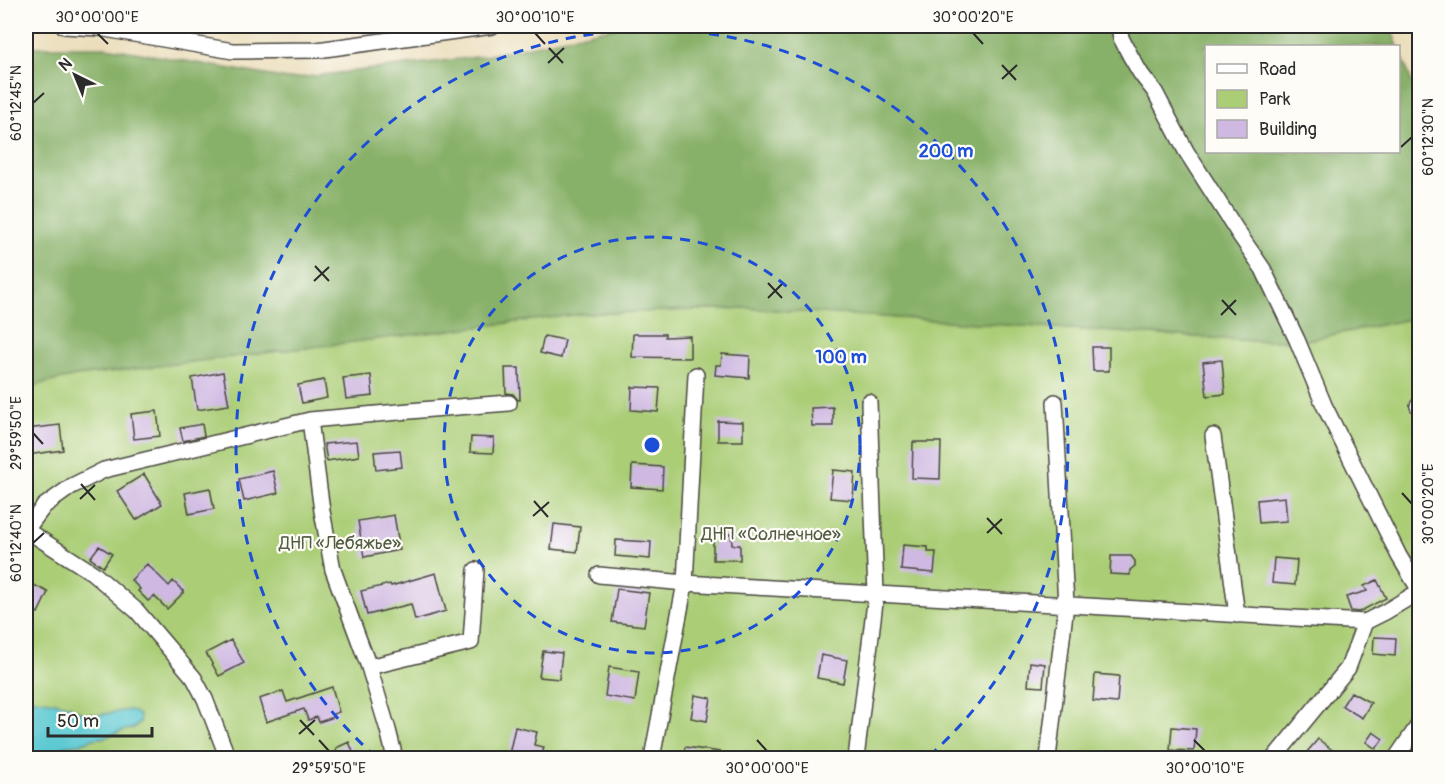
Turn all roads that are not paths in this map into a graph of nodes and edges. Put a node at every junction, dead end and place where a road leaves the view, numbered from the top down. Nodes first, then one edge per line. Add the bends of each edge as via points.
1 (64, 26) edge
2 (492, 26) edge
3 (1119, 26) edge
4 (696, 375) dead end
5 (869, 402) dead end
6 (1055, 402) dead end
7 (509, 403) dead end
8 (310, 420) junction
9 (1213, 436) dead end
10 (26, 530) edge
11 (476, 570) dead end
12 (599, 575) dead end
13 (685, 582) junction
14 (876, 594) junction
15 (1066, 604) junction
16 (1237, 615) junction
17 (1365, 622) junction
18 (369, 667) junction
19 (1419, 723) edge
20 (226, 759) edge
21 (395, 759) edge
22 (652, 759) edge
23 (856, 759) edge
24 (1048, 759) edge
25 (1274, 759) edge
26 (1396, 759) edge

1 - 2 street via 99,28 233,51 318,50
3 - 17 street via 1131,57 1155,92 1186,151 1263,268 1324,405 1419,591
4 - 13 street
5 - 14 street
6 - 15 street
7 - 8 street
8 - 10 street via 104,470 44,506
8 - 18 street via 333,570
9 - 16 street
10 - 20 street via 93,573 137,611 194,678
11 - 18 street via 471,642
12 - 13 street
13 - 14 street
13 - 22 street
14 - 15 street
14 - 23 street
15 - 16 street
15 - 24 street
16 - 17 street
17 - 25 street via 1348,668
18 - 21 street
19 - 26 street

